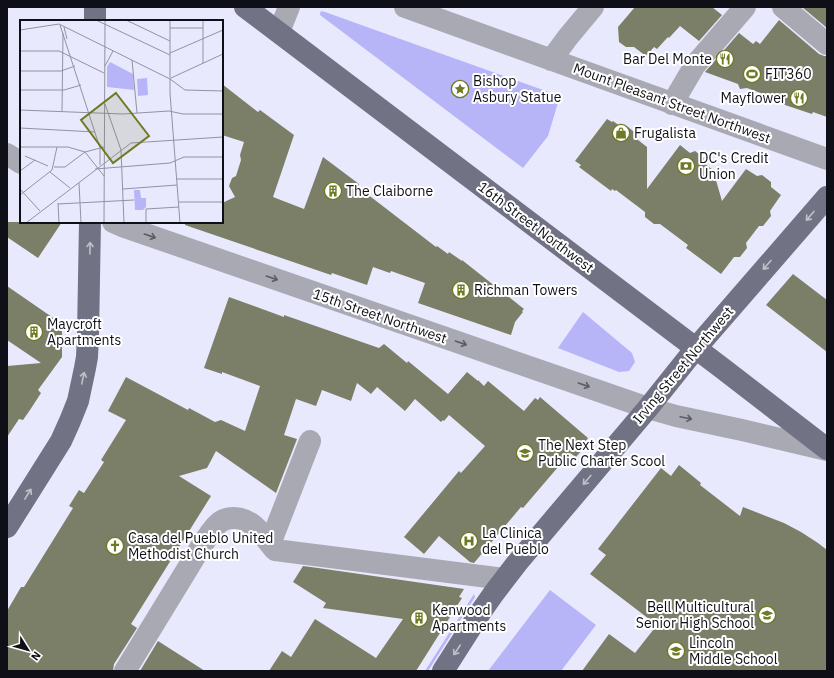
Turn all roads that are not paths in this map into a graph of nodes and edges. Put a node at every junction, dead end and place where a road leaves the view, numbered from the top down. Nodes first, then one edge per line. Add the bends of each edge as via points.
1 (95, 7) edge
2 (245, 7) edge
3 (266, 7) edge
4 (288, 7) edge
5 (405, 7) edge
6 (593, 7) edge
7 (745, 7) edge
8 (783, 7) edge
9 (439, 12) edge
10 (95, 20) edge
11 (279, 32) junction
12 (827, 44) edge
13 (551, 60) junction
14 (672, 104) junction
15 (7, 154) edge
16 (827, 159) edge
17 (20, 162) edge
18 (827, 197) edge
19 (90, 223) edge
20 (115, 223) edge
21 (696, 348) junction
22 (648, 408) junction
23 (310, 441) dead end
24 (827, 450) edge
25 (7, 527) edge
26 (270, 544) junction
27 (504, 579) junction
28 (125, 671) edge
29 (443, 671) edge

1 - 10 main road
2 - 11 main road, 16th Street Northwest
3 - 11 main road
4 - 11 street
5 - 9 street, Mount Pleasant Street Northwest
6 - 13 street
7 - 14 street via 695,65
8 - 12 street
9 - 13 street, Mount Pleasant Street Northwest
11 - 21 main road, 16th Street Northwest
13 - 14 street, Mount Pleasant Street Northwest
14 - 16 street, Mount Pleasant Street Northwest
15 - 17 street
18 -> 21 main road, Irving Street Northwest
25 -> 19 main road via 60,441 79,395 88,343
20 -> 22 street, 15th Street Northwest
21 - 22 main road, Irving Street Northwest
21 - 24 main road, 16th Street Northwest
22 -> 24 street, 15th Street Northwest
22 -> 27 main road, Irving Street Northwest
23 - 26 street
26 - 27 street via 275,550
26 - 28 street via 246,520 229,518 220,521 202,545
27 -> 29 main road, Irving Street Northwest

